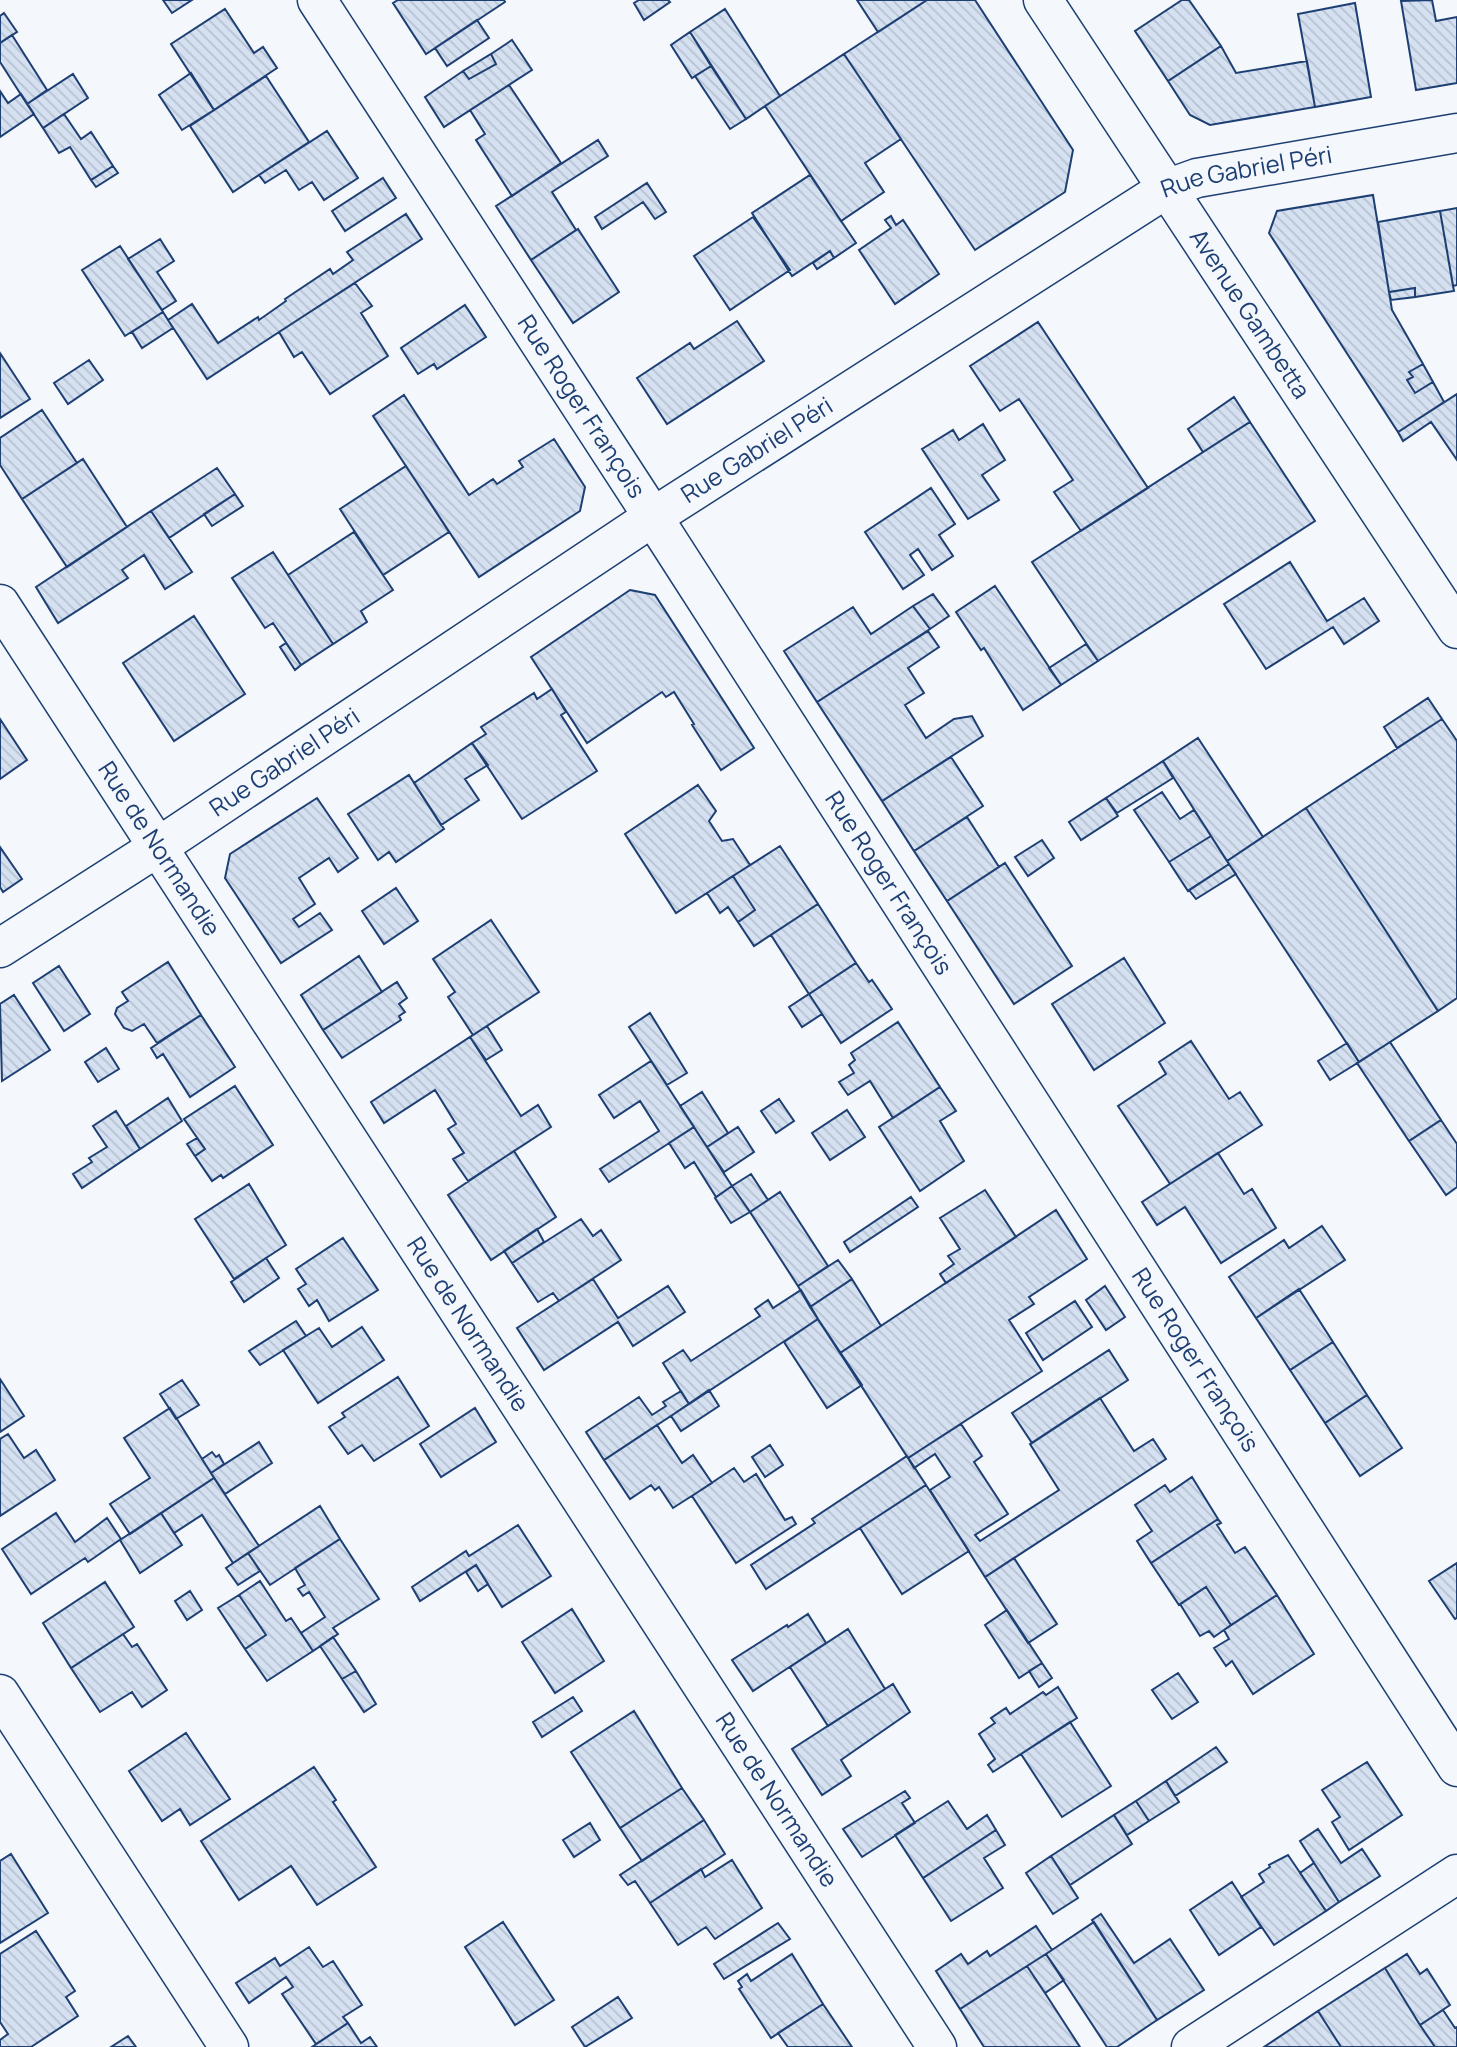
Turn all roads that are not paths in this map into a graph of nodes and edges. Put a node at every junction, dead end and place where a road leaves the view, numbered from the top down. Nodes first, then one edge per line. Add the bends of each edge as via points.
1 (317, 0) edge
2 (1043, 0) edge
3 (1457, 133) edge
4 (1166, 189) junction
5 (653, 517) junction
6 (0, 604) edge
7 (1457, 629) edge
8 (158, 847) junction
9 (0, 948) edge
10 (0, 1694) edge
11 (1457, 1767) edge
12 (1457, 1874) edge
13 (229, 2047) edge
14 (937, 2047) edge
15 (1191, 2047) edge

1 - 5 street, Rue Roger François
2 - 4 street, Avenue Gambetta
3 - 4 street, Rue Gabriel Péri via 1197,178
4 - 5 street, Rue Gabriel Péri
4 - 7 street, Avenue Gambetta
5 - 8 street, Rue Gabriel Péri
5 - 11 street, Rue Roger François
6 - 8 street, Rue de Normandie
8 - 9 street, Rue Gabriel Péri
8 - 14 street, Rue de Normandie
10 - 13 street
12 - 15 street

